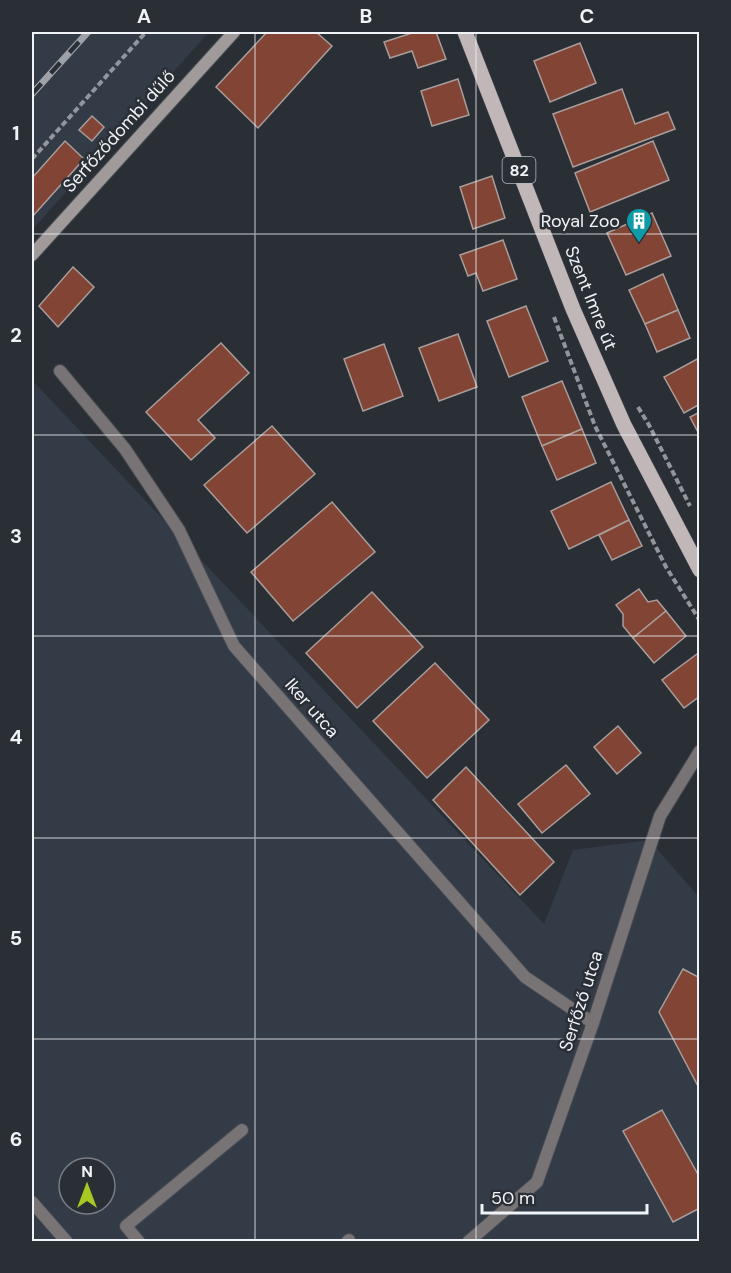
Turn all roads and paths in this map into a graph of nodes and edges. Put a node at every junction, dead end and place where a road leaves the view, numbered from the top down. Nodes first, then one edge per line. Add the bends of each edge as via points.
1 (146, 32) edge
2 (234, 32) edge
3 (465, 32) edge
4 (32, 159) edge
5 (32, 255) edge
6 (60, 371) dead end
7 (699, 570) edge
8 (699, 752) edge
9 (593, 1023) junction
10 (242, 1130) dead end
11 (32, 1202) edge
12 (67, 1242) edge
13 (139, 1242) edge
14 (468, 1242) edge

1 - 4 path
2 - 5 street, Serfőződombi dűlő
3 - 7 main road, Szent Imre út / 82 via 573,309 624,424
6 - 9 street, Iker utca via 125,448 179,530 234,646 525,977
8 - 9 street, Serfőző utca via 660,816
9 - 14 street, Serfőző utca via 537,1182
10 - 13 street via 126,1226
11 - 12 street

